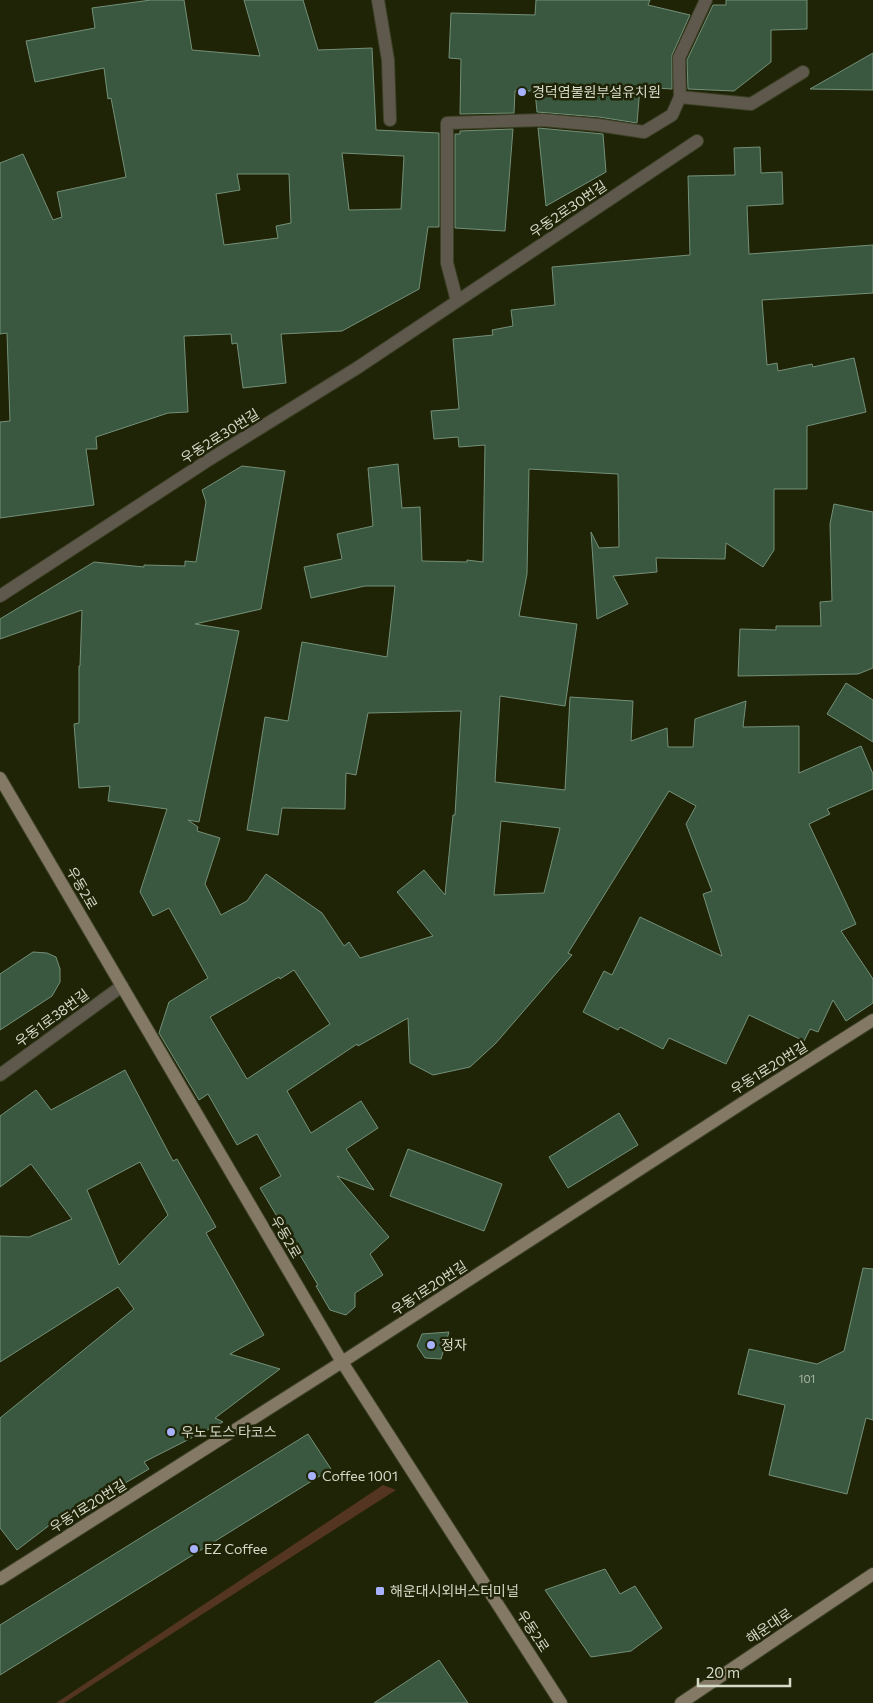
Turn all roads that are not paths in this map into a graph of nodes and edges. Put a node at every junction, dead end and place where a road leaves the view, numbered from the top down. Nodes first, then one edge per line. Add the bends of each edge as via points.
1 (376, 0) edge
2 (706, 0) edge
3 (803, 72) dead end
4 (680, 96) junction
5 (390, 120) dead end
6 (696, 141) dead end
7 (457, 301) junction
8 (0, 596) edge
9 (0, 778) edge
10 (122, 986) junction
11 (873, 1020) edge
12 (0, 1075) edge
13 (342, 1362) junction
14 (873, 1574) edge
15 (0, 1579) edge
16 (561, 1703) edge
17 (681, 1703) edge

1 - 5 street via 388,60
2 - 4 street via 679,58
3 - 4 street via 751,104
4 - 7 street via 672,115 644,132 544,120 447,123 447,263
6 - 7 street, 우동2로30번길
7 - 8 street, 우동2로30번길
9 - 10 street, 우동2로
10 - 12 street, 우동1로38번길
10 - 13 street, 우동2로
11 - 13 street, 우동1로20번길
13 - 15 street, 우동1로20번길
13 - 16 street, 우동2로
14 - 17 street, 해운대로

